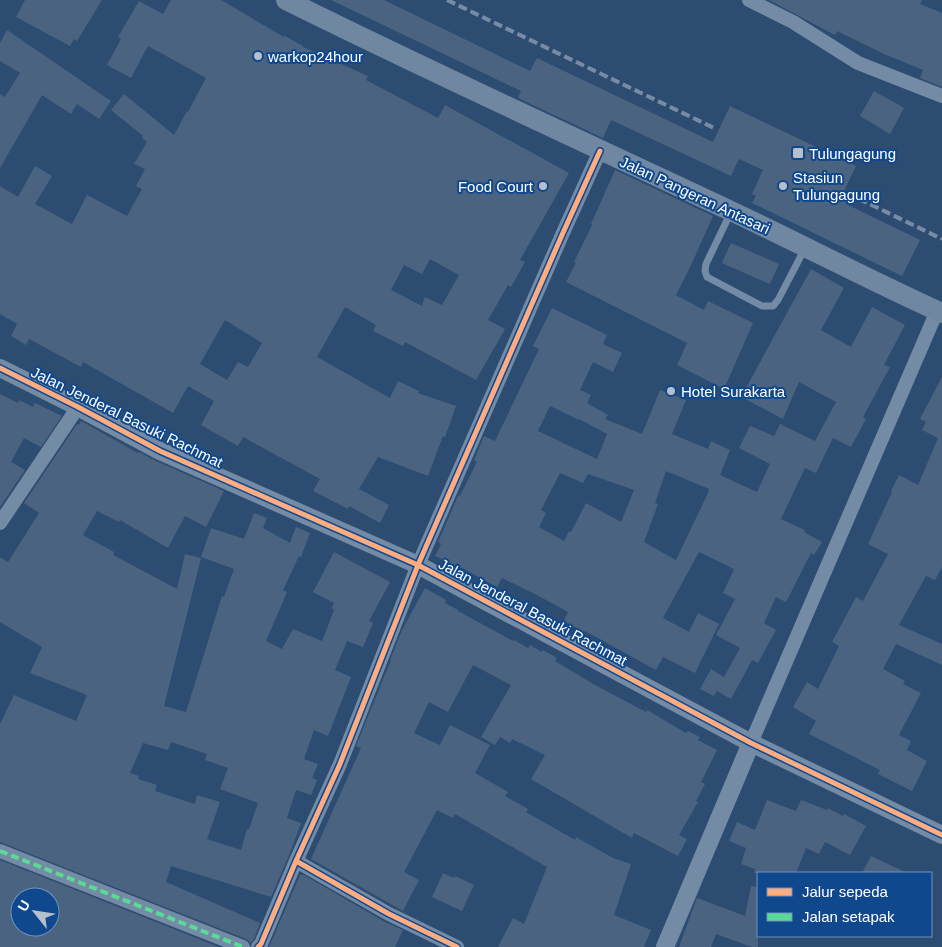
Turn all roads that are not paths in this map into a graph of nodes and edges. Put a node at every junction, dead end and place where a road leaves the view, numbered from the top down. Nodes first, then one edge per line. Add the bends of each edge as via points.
1 (286, 0) edge
2 (749, 0) edge
3 (942, 96) edge
4 (600, 151) junction
5 (731, 211) junction
6 (805, 247) junction
7 (939, 312) edge
8 (0, 368) edge
9 (78, 408) junction
10 (0, 522) edge
11 (418, 565) junction
12 (751, 743) junction
13 (942, 835) edge
14 (0, 851) edge
15 (296, 861) junction
16 (243, 947) edge
17 (258, 947) edge
18 (456, 947) edge
19 (665, 947) edge

1 - 4 main road, Jalan Pangeran Antasari
2 - 3 street via 793,22 858,63
4 - 5 main road, Jalan Pangeran Antasari
4 - 11 street
5 - 6 main road, Jalan Pangeran Antasari
5 - 6 lane via 706,264 707,278 762,306 773,306 778,300
6 - 7 main road, Jalan Pangeran Antasari
7 - 12 street
8 - 9 street, Jalan Jenderal Basuki Rachmat
9 - 10 street
9 - 11 street, Jalan Jenderal Basuki Rachmat via 160,451
11 - 12 street, Jalan Jenderal Basuki Rachmat
11 - 15 street via 340,764
12 - 13 street, Jalan Jenderal Basuki Rachmat
12 - 19 street
14 - 16 street
15 - 17 street
15 - 18 street via 389,914

